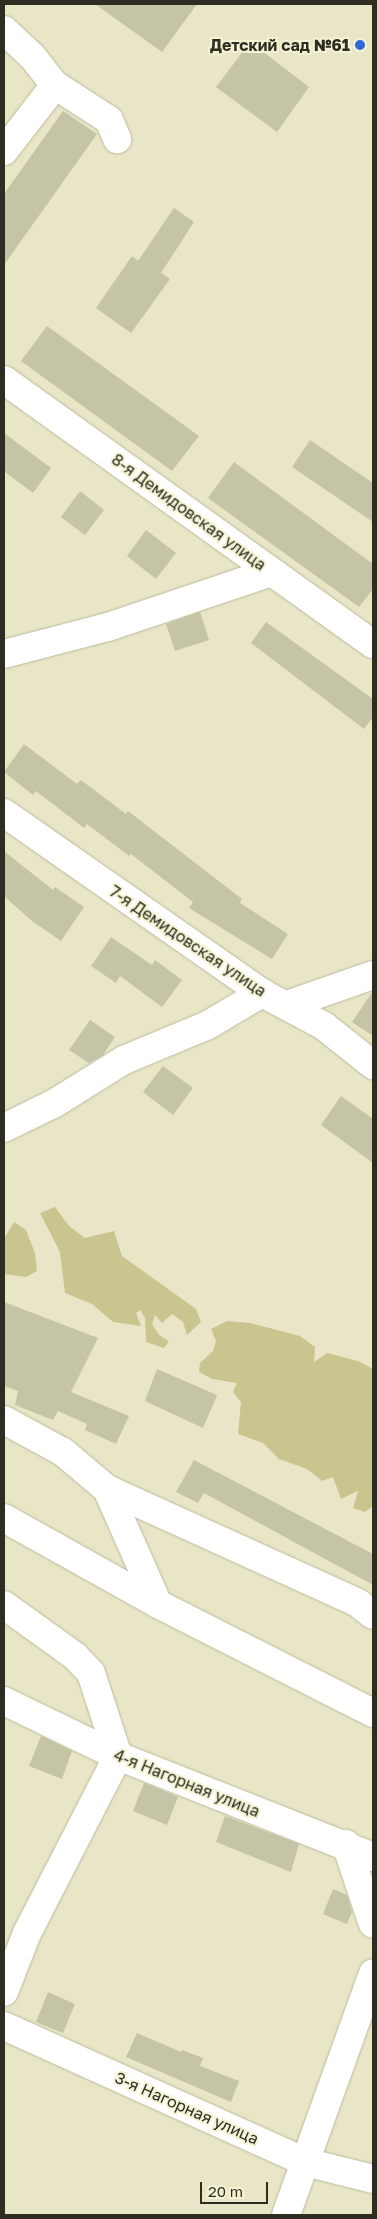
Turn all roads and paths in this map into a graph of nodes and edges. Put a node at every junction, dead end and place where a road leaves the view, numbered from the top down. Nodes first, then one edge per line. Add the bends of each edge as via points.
1 (4, 30) edge
2 (55, 84) junction
3 (118, 139) dead end
4 (4, 151) edge
5 (4, 380) edge
6 (271, 572) junction
7 (373, 644) edge
8 (4, 654) edge
9 (4, 814) edge
10 (373, 975) edge
11 (262, 993) junction
12 (287, 1004) junction
13 (373, 1064) edge
14 (4, 1128) edge
15 (4, 1420) edge
16 (107, 1490) junction
17 (4, 1518) edge
18 (158, 1604) junction
19 (4, 1605) edge
20 (373, 1614) edge
21 (4, 1701) edge
22 (373, 1713) edge
23 (118, 1756) junction
24 (346, 1844) junction
25 (373, 1858) edge
26 (373, 1924) edge
27 (373, 1973) edge
28 (4, 1992) edge
29 (4, 2026) edge
30 (305, 2162) junction
31 (373, 2179) edge
32 (286, 2215) edge

1 - 2 street via 32,56
2 - 3 street via 109,120
2 - 4 street
5 - 6 street, 8-я Демидовская улица
6 - 7 street, 8-я Демидовская улица
6 - 8 street via 108,627
9 - 11 street, 7-я Демидовская улица
10 - 12 street
11 - 12 street, 7-я Демидовская улица
11 - 14 street via 208,1025 124,1060 55,1103
12 - 13 street, 7-я Демидовская улица via 324,1026
15 - 16 street via 63,1452
16 - 18 street
16 - 20 street via 358,1603
17 - 18 street
18 - 22 street
19 - 23 street via 75,1656 91,1673
21 - 23 street, 4-я Нагорная улица
23 - 24 street, 4-я Нагорная улица
23 - 28 street via 27,1933
24 - 25 street, 4-я Нагорная улица
24 - 26 street
27 - 30 street
29 - 30 street, 3-я Нагорная улица
30 - 31 street, 3-я Нагорная улица
30 - 32 street

